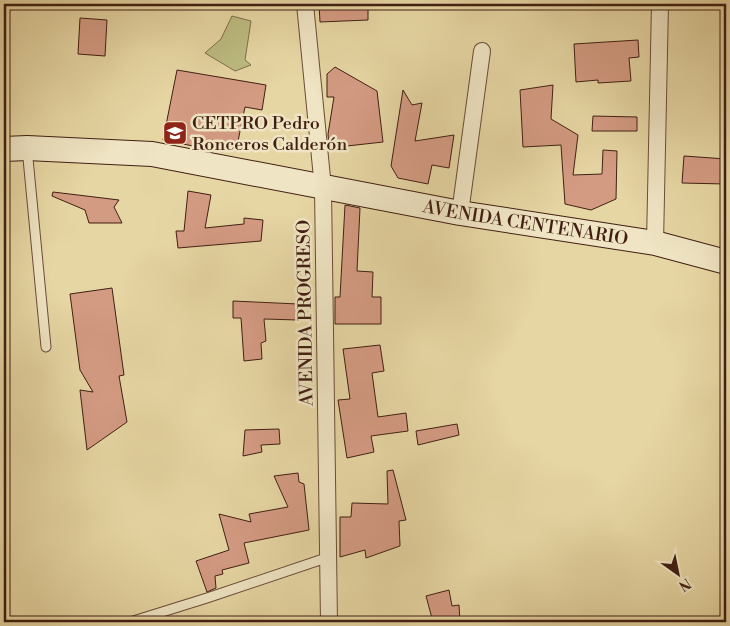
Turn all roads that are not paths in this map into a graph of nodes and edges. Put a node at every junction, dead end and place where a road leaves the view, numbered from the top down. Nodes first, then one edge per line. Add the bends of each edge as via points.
1 (305, 4) edge
2 (660, 4) edge
3 (482, 51) dead end
4 (27, 148) junction
5 (4, 149) edge
6 (323, 188) junction
7 (460, 213) junction
8 (655, 243) junction
9 (726, 262) edge
10 (46, 348) dead end
11 (328, 557) junction
12 (130, 622) edge
13 (329, 622) edge

1 - 6 street, AVENIDA PROGRESO
2 - 8 street
3 - 7 street
4 - 5 main road, AVENIDA CENTENARIO
4 - 6 main road, AVENIDA CENTENARIO via 152,154
4 - 10 lane
6 - 7 main road, AVENIDA CENTENARIO
6 - 11 street, AVENIDA PROGRESO
7 - 8 main road, AVENIDA CENTENARIO
8 - 9 main road, AVENIDA CENTENARIO
11 - 12 lane
11 - 13 street, AVENIDA PROGRESO

